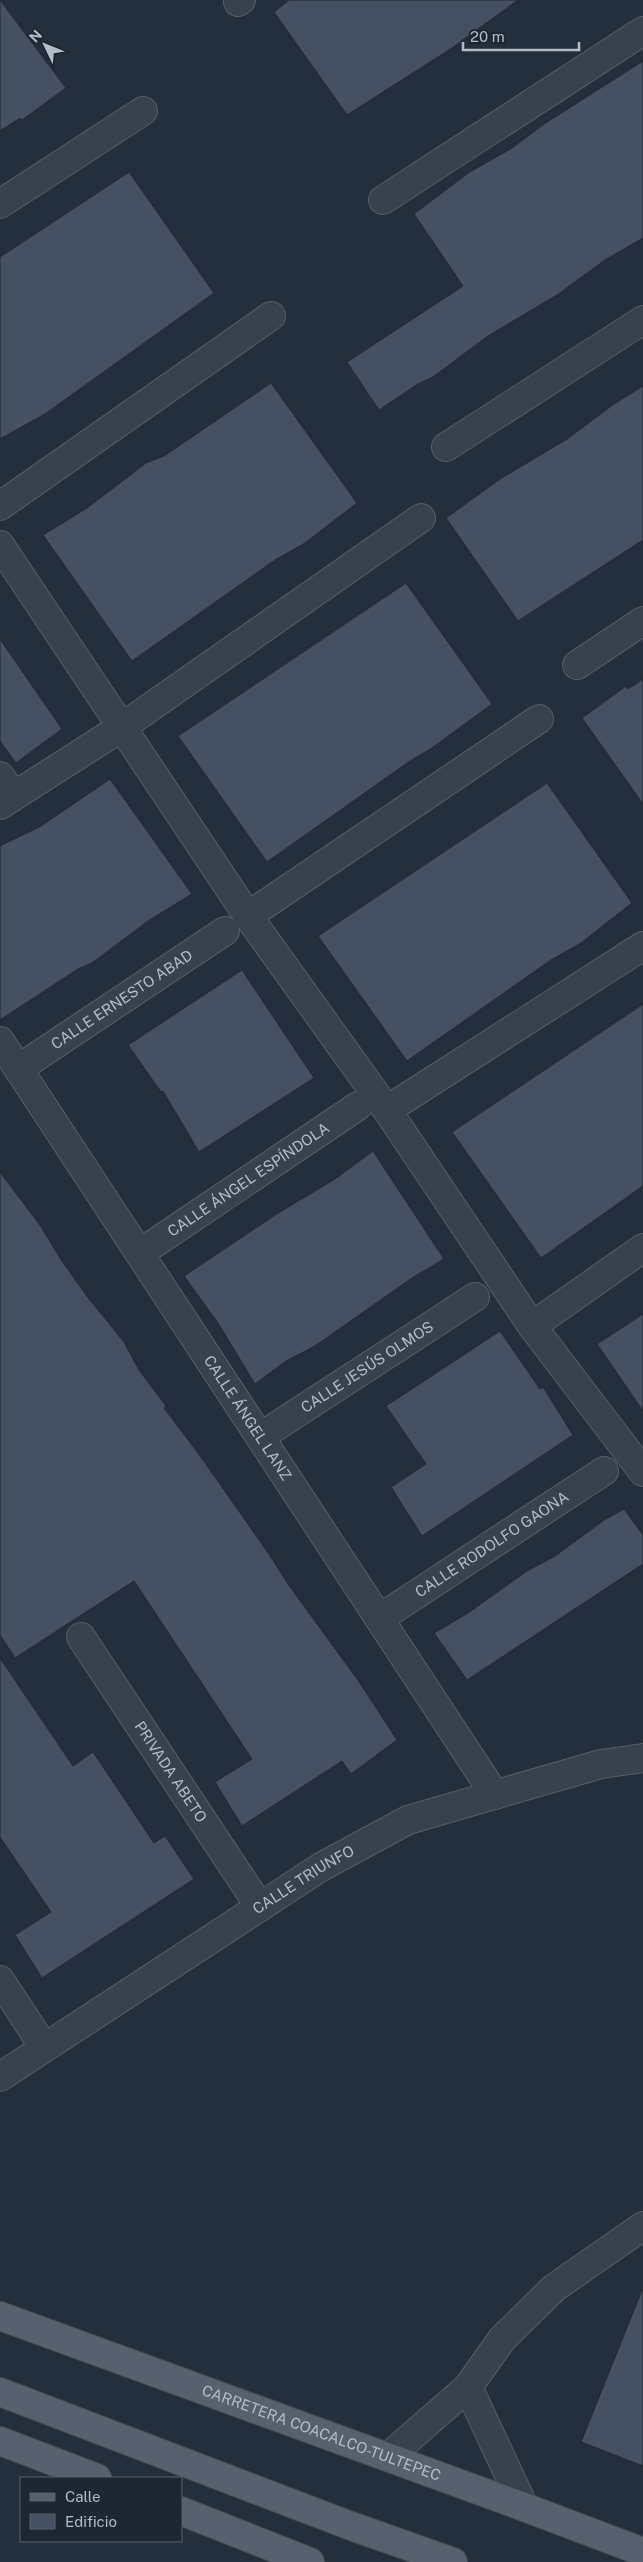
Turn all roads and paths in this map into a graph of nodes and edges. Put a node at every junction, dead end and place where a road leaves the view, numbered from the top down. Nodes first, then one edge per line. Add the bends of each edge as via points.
1 (643, 31) edge
2 (143, 111) dead end
3 (383, 200) dead end
4 (0, 204) edge
5 (271, 316) dead end
6 (643, 320) edge
7 (446, 447) dead end
8 (0, 506) edge
9 (421, 518) dead end
10 (0, 545) edge
11 (643, 621) edge
12 (577, 665) dead end
13 (539, 719) dead end
14 (122, 727) junction
15 (5, 792) edge
16 (248, 916) junction
17 (225, 932) dead end
18 (643, 946) edge
19 (0, 1041) edge
20 (18, 1069) junction
21 (358, 1106) dead end
22 (387, 1110) junction
23 (643, 1248) edge
24 (140, 1253) junction
25 (475, 1297) dead end
26 (532, 1326) junction
27 (260, 1437) junction
28 (604, 1471) dead end
29 (643, 1472) edge
30 (380, 1618) junction
31 (81, 1638) dead end
32 (643, 1758) edge
33 (495, 1795) junction
34 (260, 1907) junction
35 (0, 1980) edge
36 (44, 2048) junction
37 (0, 2077) edge
38 (643, 2226) edge
39 (0, 2316) edge
40 (468, 2387) junction
41 (0, 2392) edge
42 (0, 2441) edge
43 (388, 2457) junction
44 (94, 2477) edge
45 (524, 2507) junction
46 (182, 2511) edge
47 (643, 2552) edge
48 (304, 2559) edge
49 (328, 2562) edge
50 (452, 2562) edge

1 - 3 street
2 - 4 street
5 - 8 street
6 - 7 street
9 - 14 street
10 - 14 street
11 - 12 street
13 - 16 street
14 - 15 street
14 - 16 street
16 - 22 street
17 - 20 street, CALLE ERNESTO ABAD
18 - 22 street
19 - 20 street, CALLE ÁNGEL LANZ
20 - 24 street, CALLE ÁNGEL LANZ
21 - 24 street, CALLE ÁNGEL ESPÍNDOLA
22 - 26 street
23 - 26 street
24 - 27 street, CALLE ÁNGEL LANZ
25 - 27 street, CALLE JESÚS OLMOS
26 - 29 street
27 - 30 street, CALLE ÁNGEL LANZ
28 - 30 street, CALLE RODOLFO GAONA
30 - 33 street, CALLE ÁNGEL LANZ
31 - 34 street, PRIVADA ABETO
32 - 33 street, CALLE TRIUNFO via 601,1764
33 - 34 street, CALLE TRIUNFO via 408,1820 320,1867
34 - 36 street, CALLE TRIUNFO
35 - 36 street
36 - 37 street, CALLE TRIUNFO
38 - 40 street via 554,2288 502,2339
39 - 43 main road, CARRETERA COACALCO-TULTEPEC
40 - 43 street
40 - 45 street
41 - 50 main road
42 - 44 main road
43 - 45 main road, CARRETERA COACALCO-TULTEPEC
45 - 47 main road, CARRETERA COACALCO-TULTEPEC
46 - 48 main road
48 - 49 main road

